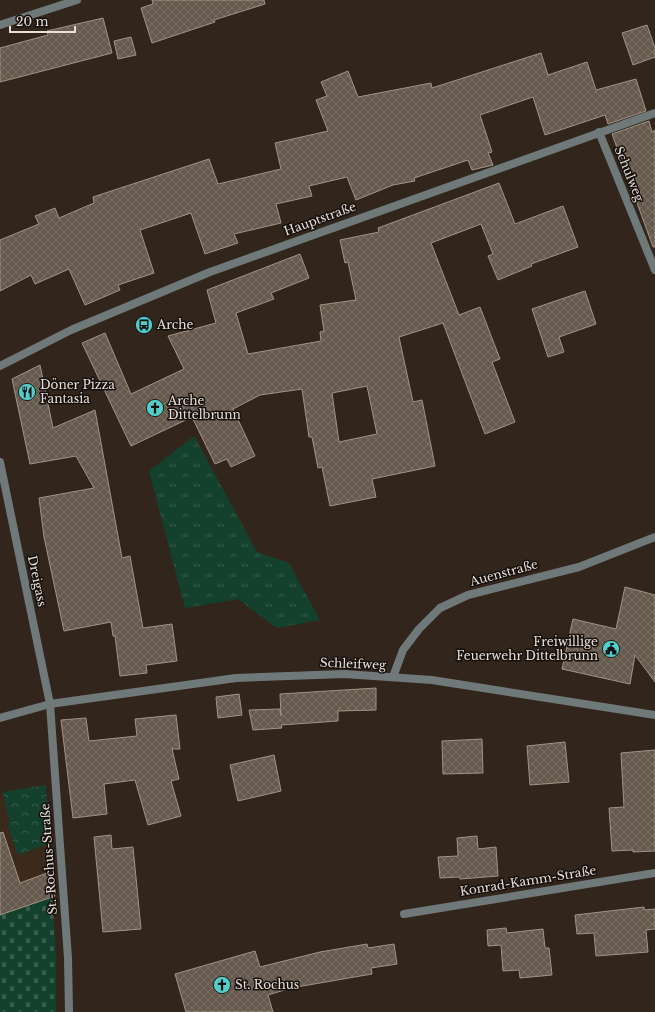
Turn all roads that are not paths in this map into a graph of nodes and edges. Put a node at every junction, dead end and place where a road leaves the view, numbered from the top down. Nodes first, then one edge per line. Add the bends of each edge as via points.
1 (77, 0) edge
2 (0, 25) edge
3 (655, 113) edge
4 (599, 132) junction
5 (655, 270) edge
6 (0, 366) edge
7 (0, 462) edge
8 (655, 537) edge
9 (394, 677) junction
10 (50, 704) junction
11 (655, 715) edge
12 (0, 718) edge
13 (655, 872) edge
14 (404, 914) dead end
15 (69, 1012) edge

1 - 2 street
3 - 4 street, Hauptstraße
4 - 5 street, Schulweg
4 - 6 street, Hauptstraße via 210,272 71,330
7 - 10 street, Dreigass
8 - 9 street, Auenstraße via 579,567 468,595 440,608 403,650
9 - 10 street, Schleifweg via 344,674 236,678
9 - 11 street, Schleifweg via 432,680
10 - 12 street, Schleifweg
10 - 15 street, St.-Rochus-Straße via 68,958
13 - 14 street, Konrad-Kamm-Straße

